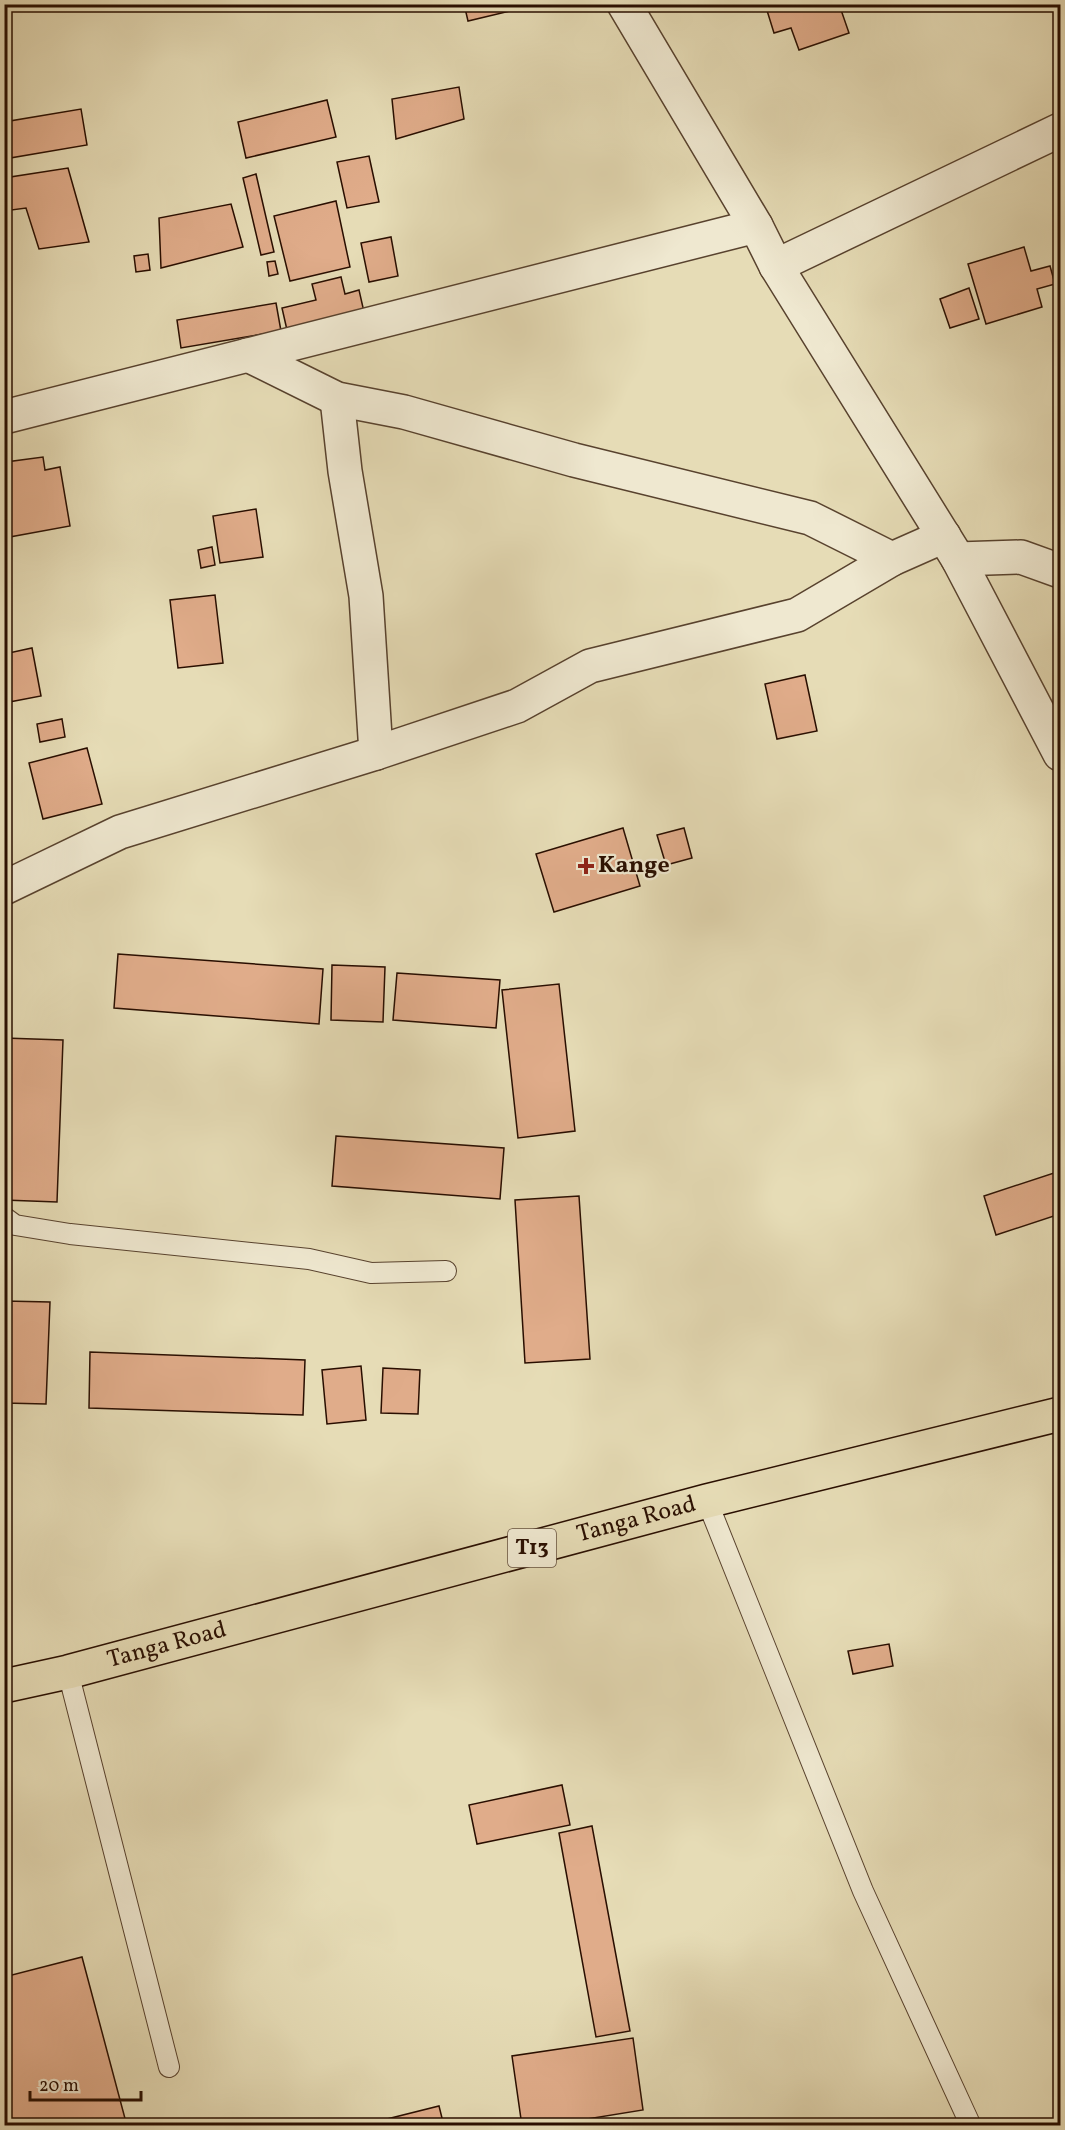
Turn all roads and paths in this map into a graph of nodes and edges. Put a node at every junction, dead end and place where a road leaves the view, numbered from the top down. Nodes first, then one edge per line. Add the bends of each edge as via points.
1 (624, 4) edge
2 (1060, 130) edge
3 (756, 226) junction
4 (776, 266) junction
5 (248, 355) junction
6 (337, 399) junction
7 (4, 417) edge
8 (951, 548) junction
9 (892, 559) junction
10 (1060, 571) edge
11 (1053, 719) edge
12 (376, 753) junction
13 (1060, 754) edge
14 (4, 888) edge
15 (4, 1217) edge
16 (446, 1271) dead end
17 (1060, 1414) edge
18 (707, 1501) junction
19 (68, 1672) junction
20 (4, 1686) edge
21 (169, 2067) dead end
22 (971, 2126) edge

1 - 3 street
2 - 4 street
3 - 4 street
3 - 5 street
4 - 8 street
5 - 6 street
5 - 7 street
6 - 9 street via 404,412 574,460 810,518
6 - 12 street via 366,596
8 - 9 street
8 - 10 street via 1020,557
8 - 11 street
9 - 12 street via 797,615 590,666 517,706
11 - 13 street
12 - 14 street via 120,832
15 - 16 lane via 15,1224 70,1234 309,1259 371,1273
17 - 18 highway, Tanga Road / T13
18 - 19 highway, Tanga Road / T13
18 - 22 lane via 863,1891
19 - 20 highway, Tanga Road / T13
19 - 21 lane

